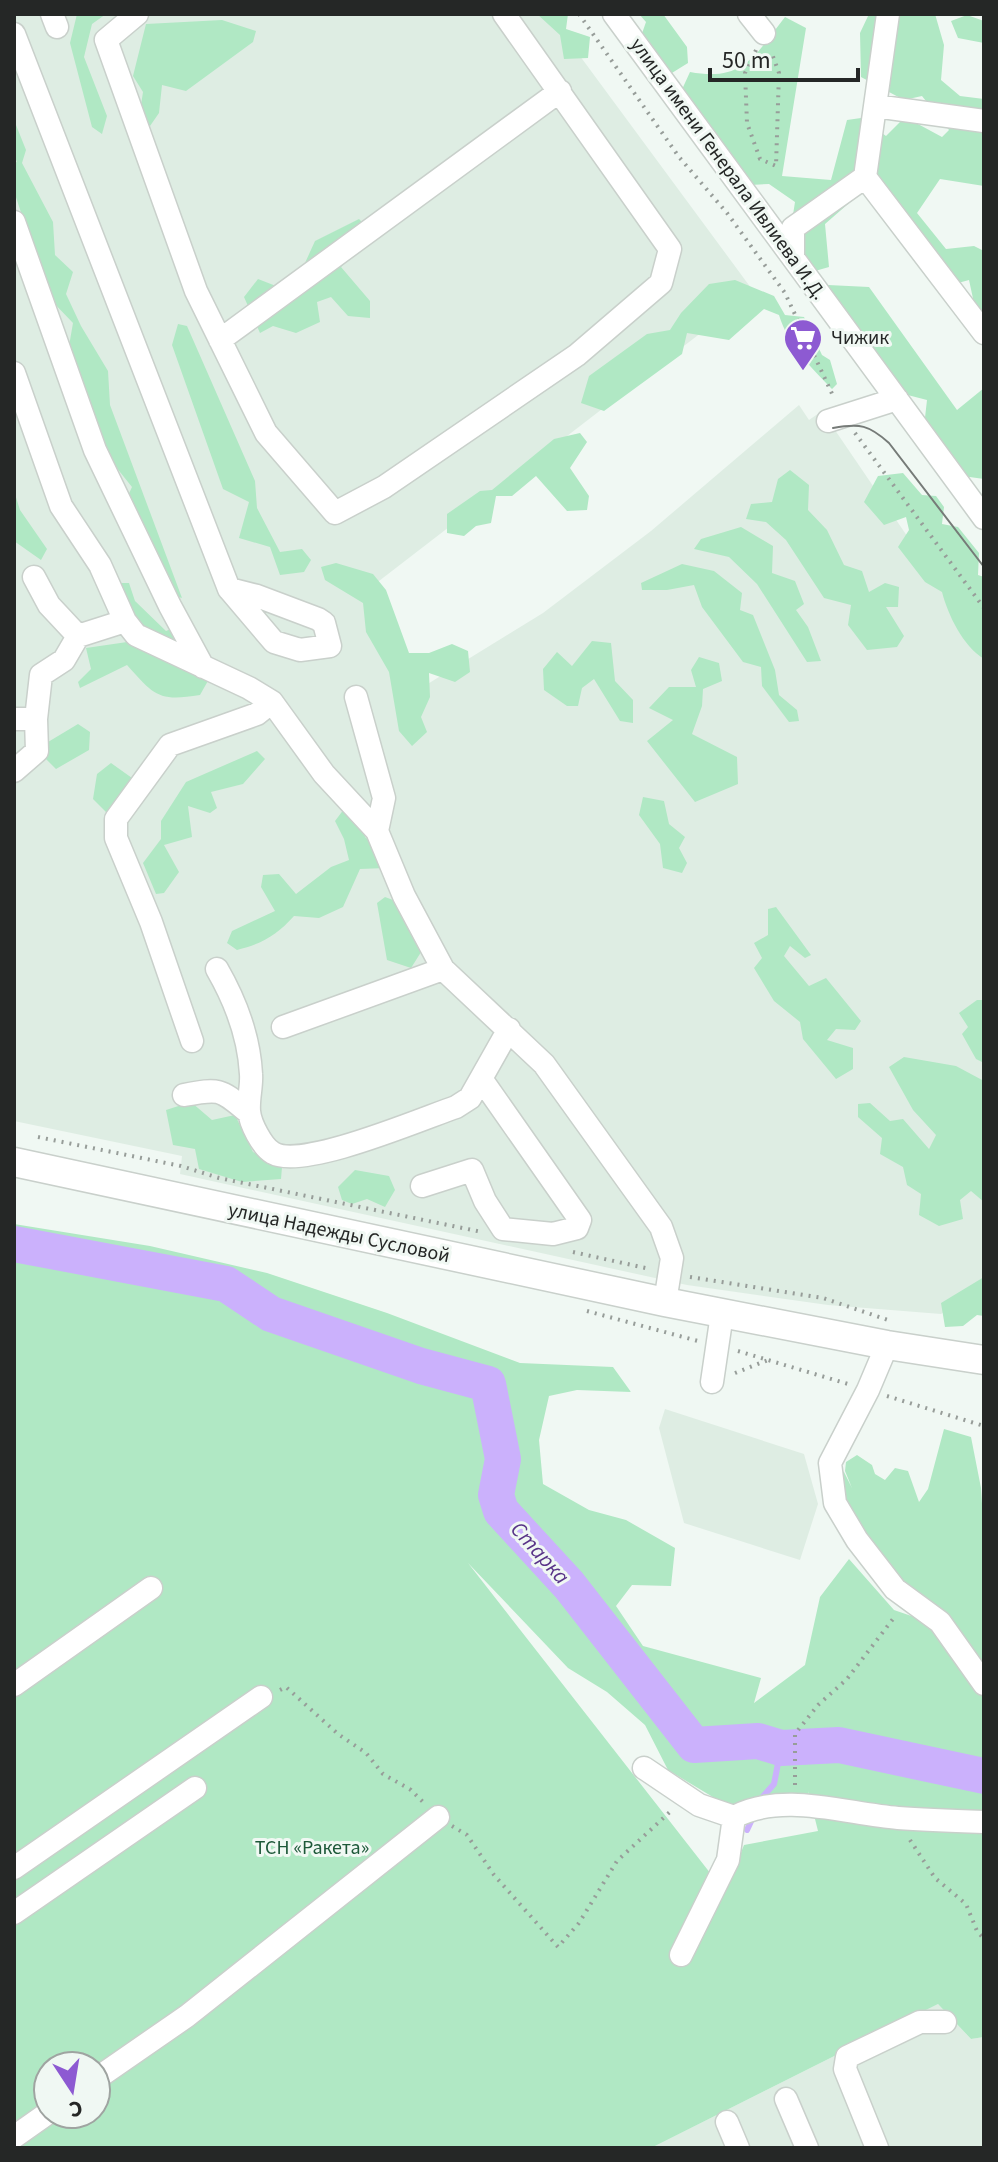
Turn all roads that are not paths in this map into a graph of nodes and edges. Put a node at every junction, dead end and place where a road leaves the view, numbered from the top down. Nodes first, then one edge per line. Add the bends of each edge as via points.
1 (137, 14) edge
2 (504, 14) edge
3 (614, 14) edge
4 (749, 14) edge
5 (888, 14) edge
6 (764, 33) road end
7 (14, 34) edge
8 (560, 91) junction
9 (875, 106) junction
10 (984, 121) edge
11 (865, 177) junction
12 (14, 222) edge
13 (793, 256) junction
14 (984, 333) edge
15 (220, 340) junction
16 (14, 373) edge
17 (897, 399) junction
18 (836, 418) road end
19 (984, 518) edge
20 (34, 577) dead end
21 (229, 589) dead end
22 (125, 621) junction
23 (78, 636) junction
24 (203, 667) junction
25 (356, 697) dead end
26 (272, 702) junction
27 (25, 719) edge
28 (14, 771) edge
29 (377, 831) junction
30 (217, 969) dead end
31 (443, 969) junction
32 (283, 1027) dead end
33 (509, 1029) junction
34 (192, 1041) dead end
35 (482, 1080) junction
36 (184, 1095) dead end
37 (249, 1113) junction
38 (14, 1162) edge
39 (422, 1186) dead end
40 (665, 1302) junction
41 (722, 1314) junction
42 (887, 1345) junction
43 (981, 1356) edge
44 (712, 1382) road end
45 (151, 1588) dead end
46 (984, 1684) edge
47 (14, 1685) edge
48 (261, 1697) road end
49 (644, 1768) dead end
50 (195, 1788) dead end
51 (438, 1817) road end
52 (734, 1817) junction
53 (984, 1822) edge
54 (14, 1868) edge
55 (14, 1913) edge
56 (681, 1955) dead end
57 (945, 2022) dead end
58 (112, 2068) edge
59 (786, 2099) dead end
60 (727, 2122) dead end
61 (32, 2124) edge
62 (14, 2137) edge
63 (738, 2148) edge
64 (807, 2148) edge
65 (877, 2148) edge

1 - 15 street via 106,40 196,291
2 - 8 street
3 - 13 street, улица имени Генерала Ивлиева И.Д.
4 - 6 street
5 - 9 street
7 - 21 street
8 - 15 street
8 - 15 street via 670,249 661,283 577,355 384,487 335,513 266,433
9 - 10 street
9 - 11 street
11 - 13 street via 793,228
11 - 14 street
12 - 24 street via 95,450
13 - 17 street, улица имени Генерала Ивлиева И.Д.
16 - 22 street via 61,506 100,565
17 - 18 street
17 - 19 street, улица имени Генерала Ивлиева И.Д.
20 - 23 street via 49,605
22 - 23 street
22 - 24 street via 136,635
23 - 27 street via 64,660 41,675
24 - 26 street
25 - 29 street via 384,798
26 - 29 street via 324,774
26 - 34 street via 257,714 170,745 116,819 116,838
27 - 28 street via 37,751
29 - 31 street
30 - 37 street via 234,999 250,1056
31 - 32 street
31 - 33 street
33 - 35 street
33 - 40 street via 544,1064 661,1227 672,1258
35 - 37 street via 456,1107 319,1155 273,1153
35 - 39 street via 580,1220 577,1228 553,1234 503,1229 472,1170
36 - 37 street via 223,1091
38 - 40 main road, улица Надежды Сусловой
40 - 41 main road, улица Надежды Сусловой
41 - 42 main road, улица Надежды Сусловой
41 - 44 street
42 - 43 main road, улица Надежды Сусловой
42 - 46 street via 830,1463 835,1503 895,1589 940,1622
45 - 47 street
48 - 54 street
49 - 52 street via 699,1805
50 - 55 street
51 - 58 street via 187,2016
52 - 53 street via 750,1809 788,1806
52 - 56 street via 728,1860
57 - 65 street via 920,2022 847,2057 845,2069
59 - 64 street
60 - 63 street
61 - 62 street

